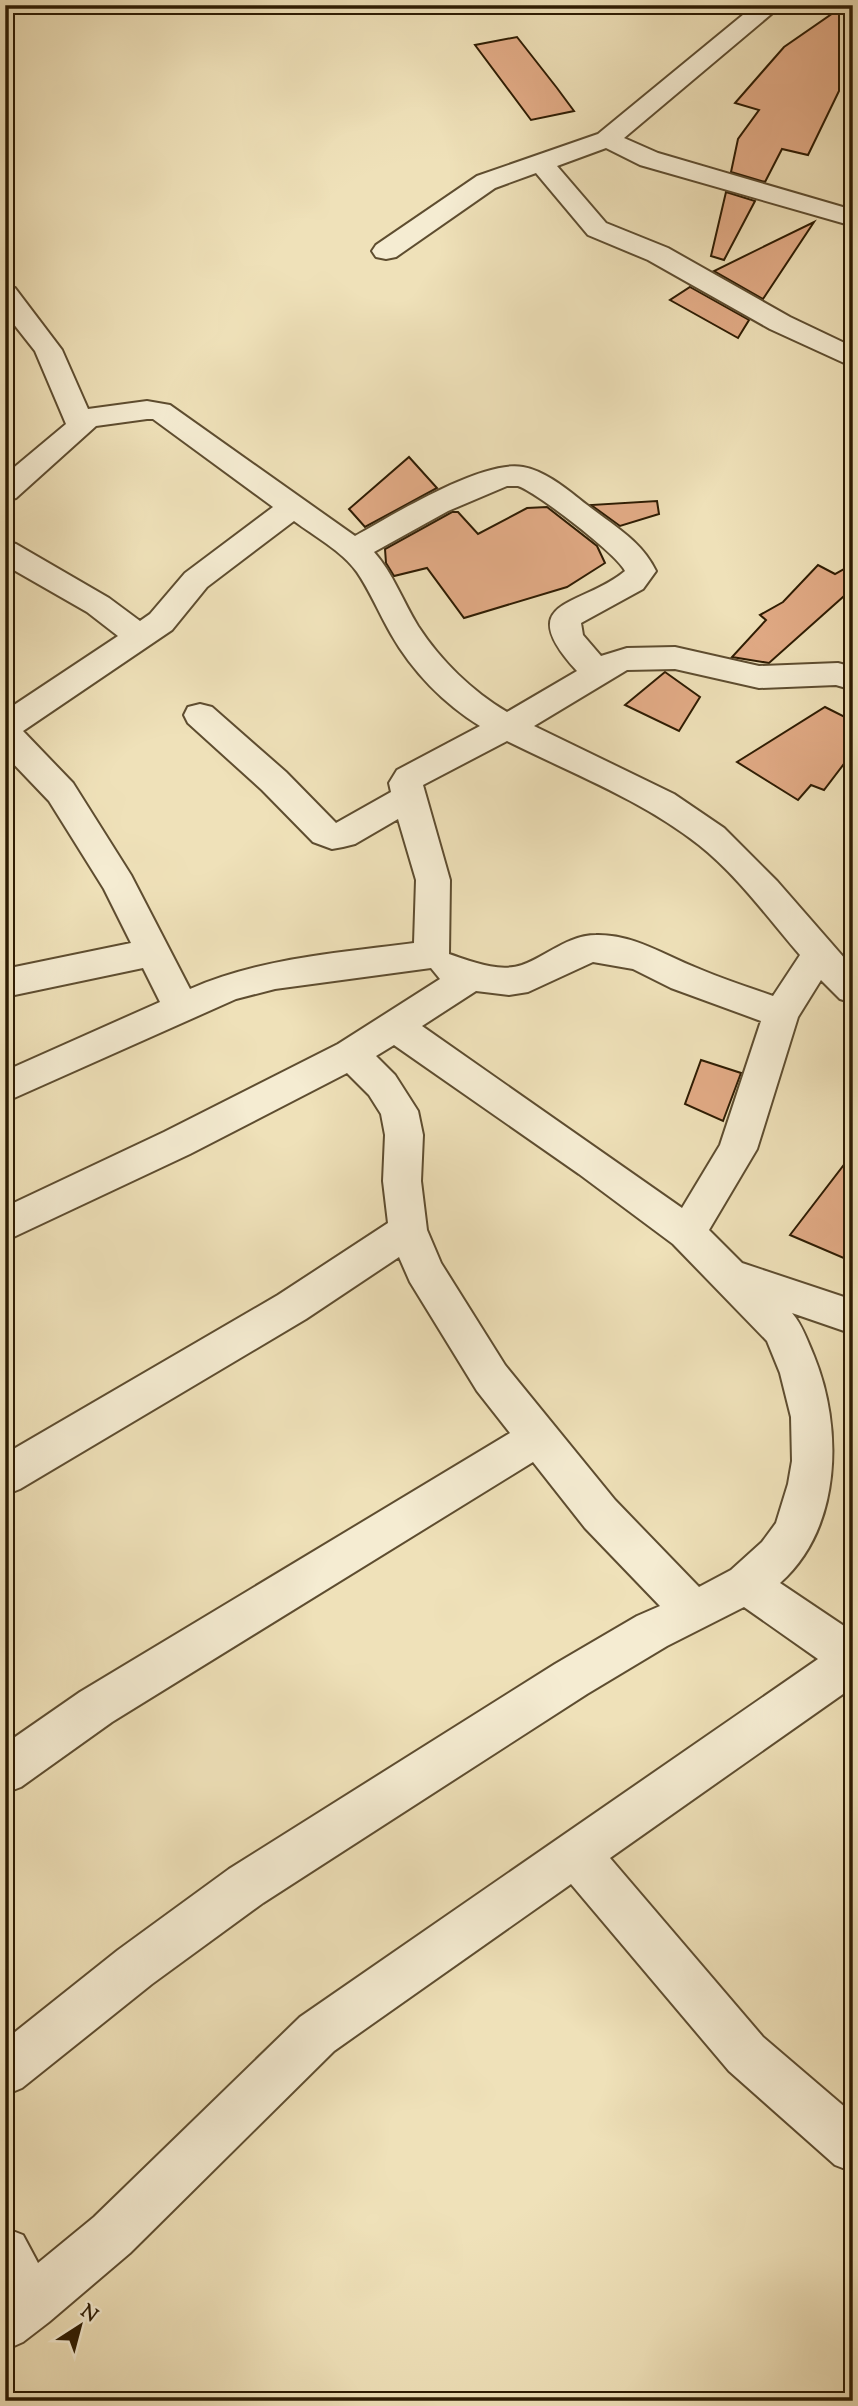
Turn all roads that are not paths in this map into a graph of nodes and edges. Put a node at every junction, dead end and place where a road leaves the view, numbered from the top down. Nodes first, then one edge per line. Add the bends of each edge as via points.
1 (770, 5) edge
2 (607, 139) junction
3 (541, 163) junction
4 (853, 218) edge
5 (386, 251) dead end
6 (5, 294) edge
7 (853, 358) edge
8 (79, 419) junction
9 (5, 491) edge
10 (293, 507) junction
11 (354, 550) junction
12 (5, 551) edge
13 (140, 637) junction
14 (598, 673) junction
15 (853, 679) edge
16 (200, 715) dead end
17 (505, 726) junction
18 (409, 797) junction
19 (153, 952) junction
20 (431, 954) junction
21 (819, 954) junction
22 (470, 977) junction
23 (5, 983) edge
24 (853, 989) edge
25 (181, 1007) junction
26 (781, 1014) junction
27 (394, 1026) junction
28 (351, 1054) junction
29 (5, 1087) edge
30 (5, 1225) edge
31 (408, 1230) junction
32 (687, 1233) junction
33 (728, 1275) junction
34 (853, 1317) edge
35 (538, 1438) junction
36 (5, 1476) edge
37 (746, 1584) junction
38 (694, 1612) junction
39 (853, 1660) edge
40 (5, 1771) edge
41 (576, 1854) junction
42 (5, 2071) edge
43 (853, 2147) edge
44 (5, 2253) edge
45 (18, 2314) edge

1 - 2 street
2 - 3 street
2 - 4 street via 649,159
3 - 5 street via 486,182
3 - 7 street via 597,229 658,254
6 - 8 street via 48,350
8 - 9 street via 79,430
8 - 10 street via 160,411
10 - 11 street
10 - 13 street via 196,580 162,622
11 - 14 street via 488,481 513,475 534,482 616,542 639,565 634,581 582,606 564,621 569,640
11 - 17 street via 439,675 477,709
12 - 13 street via 98,605
13 - 19 street via 34,705 10,723 7,731 61,792 119,884
14 - 15 street via 627,659 675,658 759,677 838,674
14 - 17 street
16 - 18 street via 325,834 343,835
17 - 18 street via 413,775 406,783
17 - 21 street via 662,803 712,837
18 - 20 street via 433,880
19 - 23 street
19 - 25 street
20 - 22 street
20 - 25 street via 275,975
21 - 24 street
21 - 26 street
22 - 26 street via 528,978 576,953 608,949 642,957
22 - 27 street
25 - 29 street
26 - 32 street via 738,1149
27 - 28 street
27 - 32 street
28 - 30 street
28 - 31 street via 382,1085 399,1111
31 - 35 street via 424,1270 491,1378
31 - 36 street via 292,1307
32 - 33 street
33 - 34 street
33 - 37 street via 786,1338 815,1431 815,1462 794,1532 780,1553
35 - 38 street via 600,1514
35 - 40 street via 96,1707
37 - 38 street
37 - 39 street
38 - 42 street via 571,1679 246,1886
39 - 41 street
41 - 43 street via 746,2054
41 - 45 street via 317,2034 112,2235
44 - 45 street

